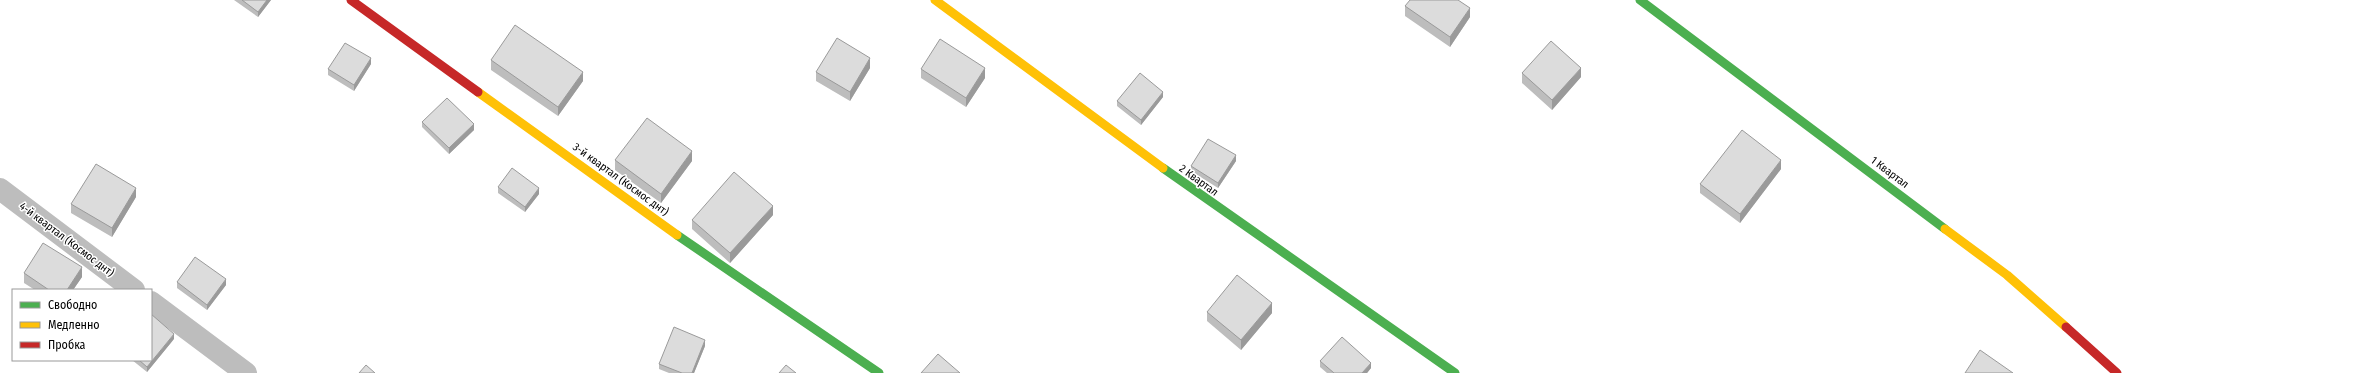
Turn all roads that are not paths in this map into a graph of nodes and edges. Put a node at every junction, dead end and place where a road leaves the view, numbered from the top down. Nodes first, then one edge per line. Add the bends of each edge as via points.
1 (351, 0) edge
2 (935, 0) edge
3 (1640, 0) edge
4 (0, 189) edge
5 (133, 289) edge
6 (152, 303) edge
7 (246, 373) edge
8 (879, 373) edge
9 (1455, 373) edge
10 (2117, 373) edge

1 - 8 street, 3-й квартал (Космос днт) via 728,271
2 - 9 street, 2 Квартал via 1202,197
3 - 10 street, 1 Квартал via 2007,275
4 - 5 street, 4-й квартал (Космос днт)
6 - 7 street

